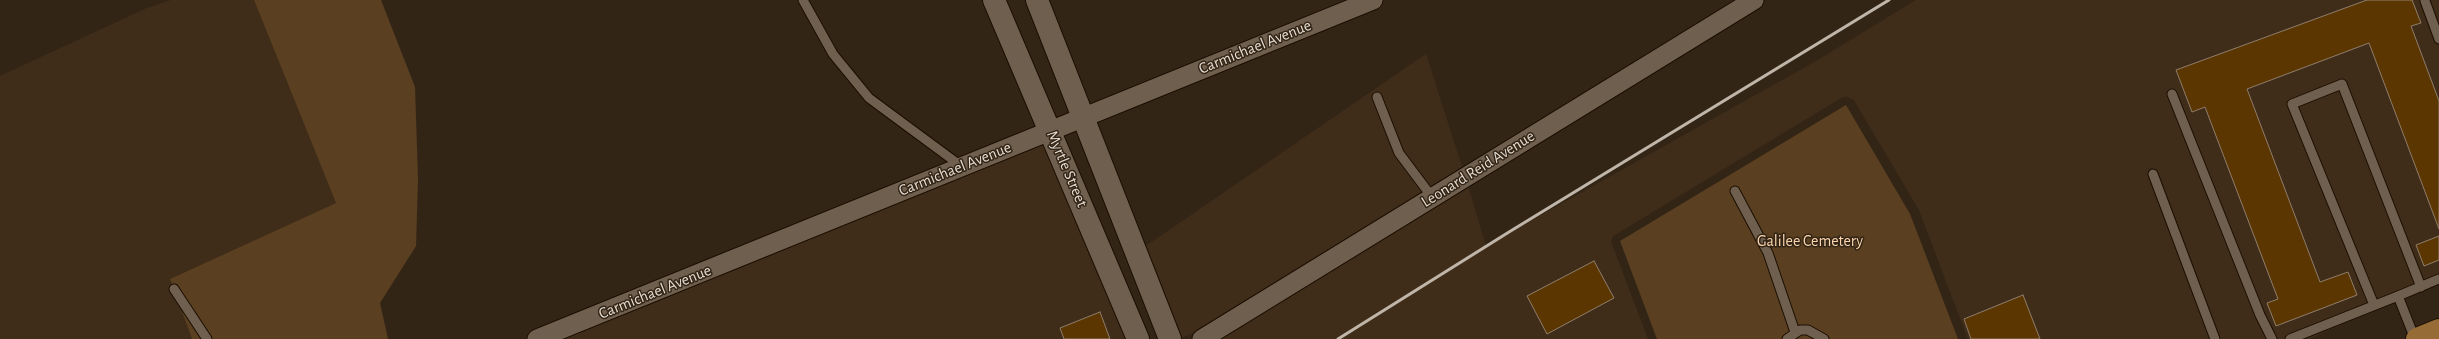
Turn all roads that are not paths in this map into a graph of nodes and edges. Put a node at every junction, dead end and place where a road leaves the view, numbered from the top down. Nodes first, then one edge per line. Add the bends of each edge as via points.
1 (803, 0) edge
2 (994, 0) edge
3 (1037, 0) edge
4 (1374, 0) edge
5 (1754, 0) edge
6 (2424, 1) edge
7 (2439, 39) edge
8 (2172, 94) dead end
9 (1377, 97) dead end
10 (1083, 116) junction
11 (1050, 130) junction
12 (962, 166) junction
13 (2153, 174) dead end
14 (1735, 191) dead end
15 (1432, 197) junction
16 (2439, 279) edge
17 (2421, 287) junction
18 (174, 289) dead end
19 (2398, 296) junction
20 (2374, 305) junction
21 (2439, 330) edge
22 (1795, 332) junction
23 (207, 339) edge
24 (537, 339) edge
25 (1138, 339) edge
26 (1170, 339) edge
27 (1202, 339) edge
28 (1787, 339) edge
29 (1824, 339) edge
30 (2215, 339) edge
31 (2272, 339) edge
32 (2290, 339) edge
33 (2416, 339) edge

1 - 12 lane via 833,54 869,98
2 - 11 street, Myrtle Street
3 - 10 street, Myrtle Street
4 - 10 street, Carmichael Avenue
5 - 15 street, Leonard Reid Avenue
6 - 7 lane
8 - 31 lane via 2260,315
9 - 15 lane via 1399,153
10 - 11 street, Carmichael Avenue
10 - 26 street, Myrtle Street
11 - 12 street, Carmichael Avenue
11 - 25 street, Myrtle Street
12 - 24 street, Carmichael Avenue
13 - 30 lane
14 - 22 lane via 1768,253
15 - 27 street, Leonard Reid Avenue
16 - 17 lane
17 - 19 lane
17 - 20 lane via 2342,84 2292,104
18 - 23 lane
19 - 20 lane
19 - 33 lane
20 - 32 lane
21 - 33 main road
22 - 28 lane
22 - 29 lane via 1808,330

